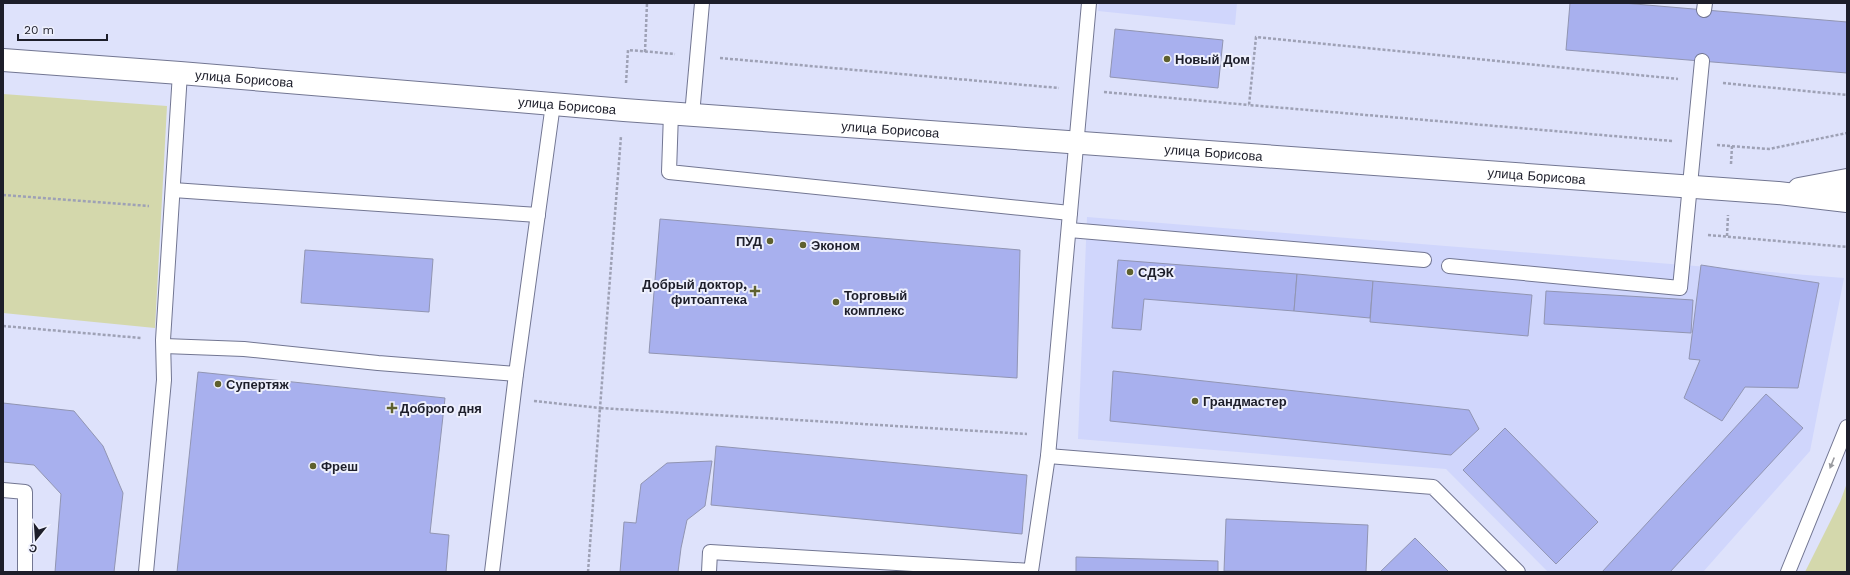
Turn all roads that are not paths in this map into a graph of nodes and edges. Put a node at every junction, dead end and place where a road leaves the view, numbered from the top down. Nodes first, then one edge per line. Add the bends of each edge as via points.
1 (702, 3) edge
2 (1089, 3) edge
3 (3, 60) edge
4 (1702, 61) dead end
5 (180, 73) junction
6 (553, 104) junction
7 (681, 114) junction
8 (1077, 143) junction
9 (1847, 180) edge
10 (1691, 188) junction
11 (173, 190) junction
12 (1778, 193) junction
13 (1847, 201) edge
14 (1070, 213) junction
15 (538, 215) junction
16 (1069, 230) junction
17 (1424, 260) dead end
18 (1449, 266) dead end
19 (163, 343) junction
20 (516, 374) junction
21 (1847, 427) edge
22 (1048, 456) junction
23 (3, 490) edge
24 (25, 572) edge
25 (146, 572) edge
26 (492, 572) edge
27 (709, 572) edge
28 (1031, 572) edge
29 (1518, 572) edge
30 (1788, 572) edge

1 - 7 lane via 697,56
2 - 8 lane
3 - 5 main road, улица Борисова
4 - 10 lane
5 - 6 main road, улица Борисова
5 - 11 lane
6 - 7 main road, улица Борисова
6 - 15 lane
7 - 8 main road, улица Борисова
7 - 14 lane via 668,172
8 - 10 main road, улица Борисова
8 - 14 lane
9 - 12 main road, улица Борисова
10 - 12 main road, улица Борисова
10 - 18 lane via 1680,288
11 - 15 lane
11 - 19 lane
12 - 13 main road, улица Борисова
14 - 16 lane
15 - 20 lane
16 - 17 lane
16 - 22 lane
19 - 20 lane
19 - 25 lane via 164,380
20 - 26 lane
21 -> 30 lane
22 - 28 lane
22 - 29 lane via 1433,487
23 - 24 lane via 25,492
27 - 28 lane via 710,552

